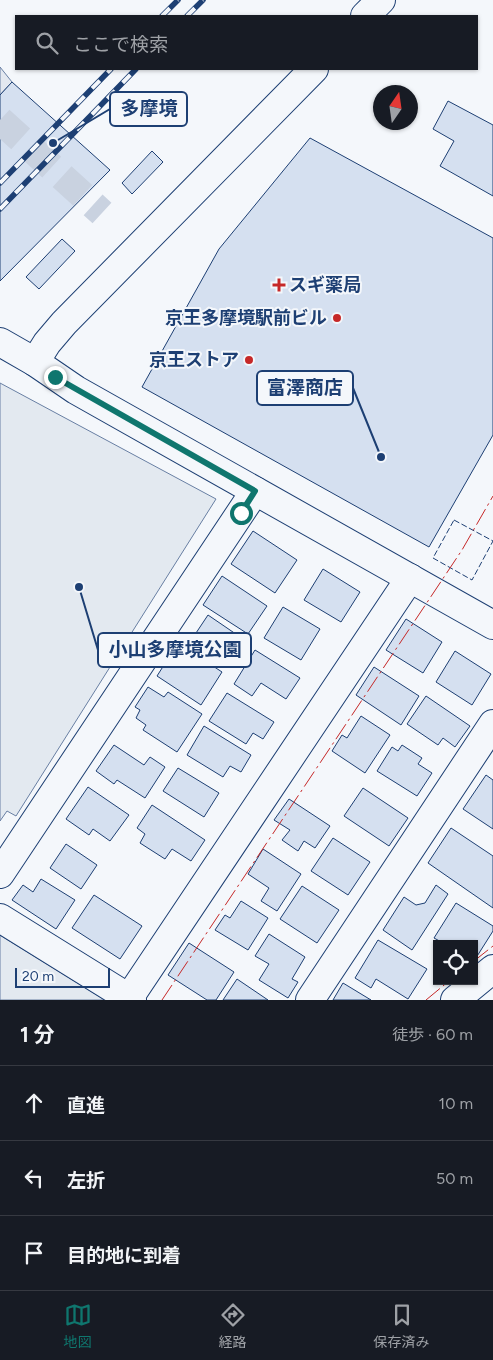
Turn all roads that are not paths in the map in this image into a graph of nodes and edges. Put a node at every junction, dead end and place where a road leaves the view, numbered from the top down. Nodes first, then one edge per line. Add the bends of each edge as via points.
1 (381, 0) edge
2 (366, 15) edge
3 (313, 70) edge
4 (0, 342) edge
5 (34, 362) junction
6 (255, 491) junction
7 (410, 578) junction
8 (493, 625) edge
9 (493, 724) edge
10 (0, 874) edge
11 (0, 918) edge
12 (493, 969) edge
13 (130, 999) edge
14 (310, 1000) edge
15 (455, 1000) edge

1 - 2 street
3 - 5 street via 64,323
4 - 5 street
5 - 6 street via 76,390
6 - 7 street
6 - 10 street
7 - 8 street
7 - 13 street
9 - 14 street
11 - 13 street
12 - 15 street

